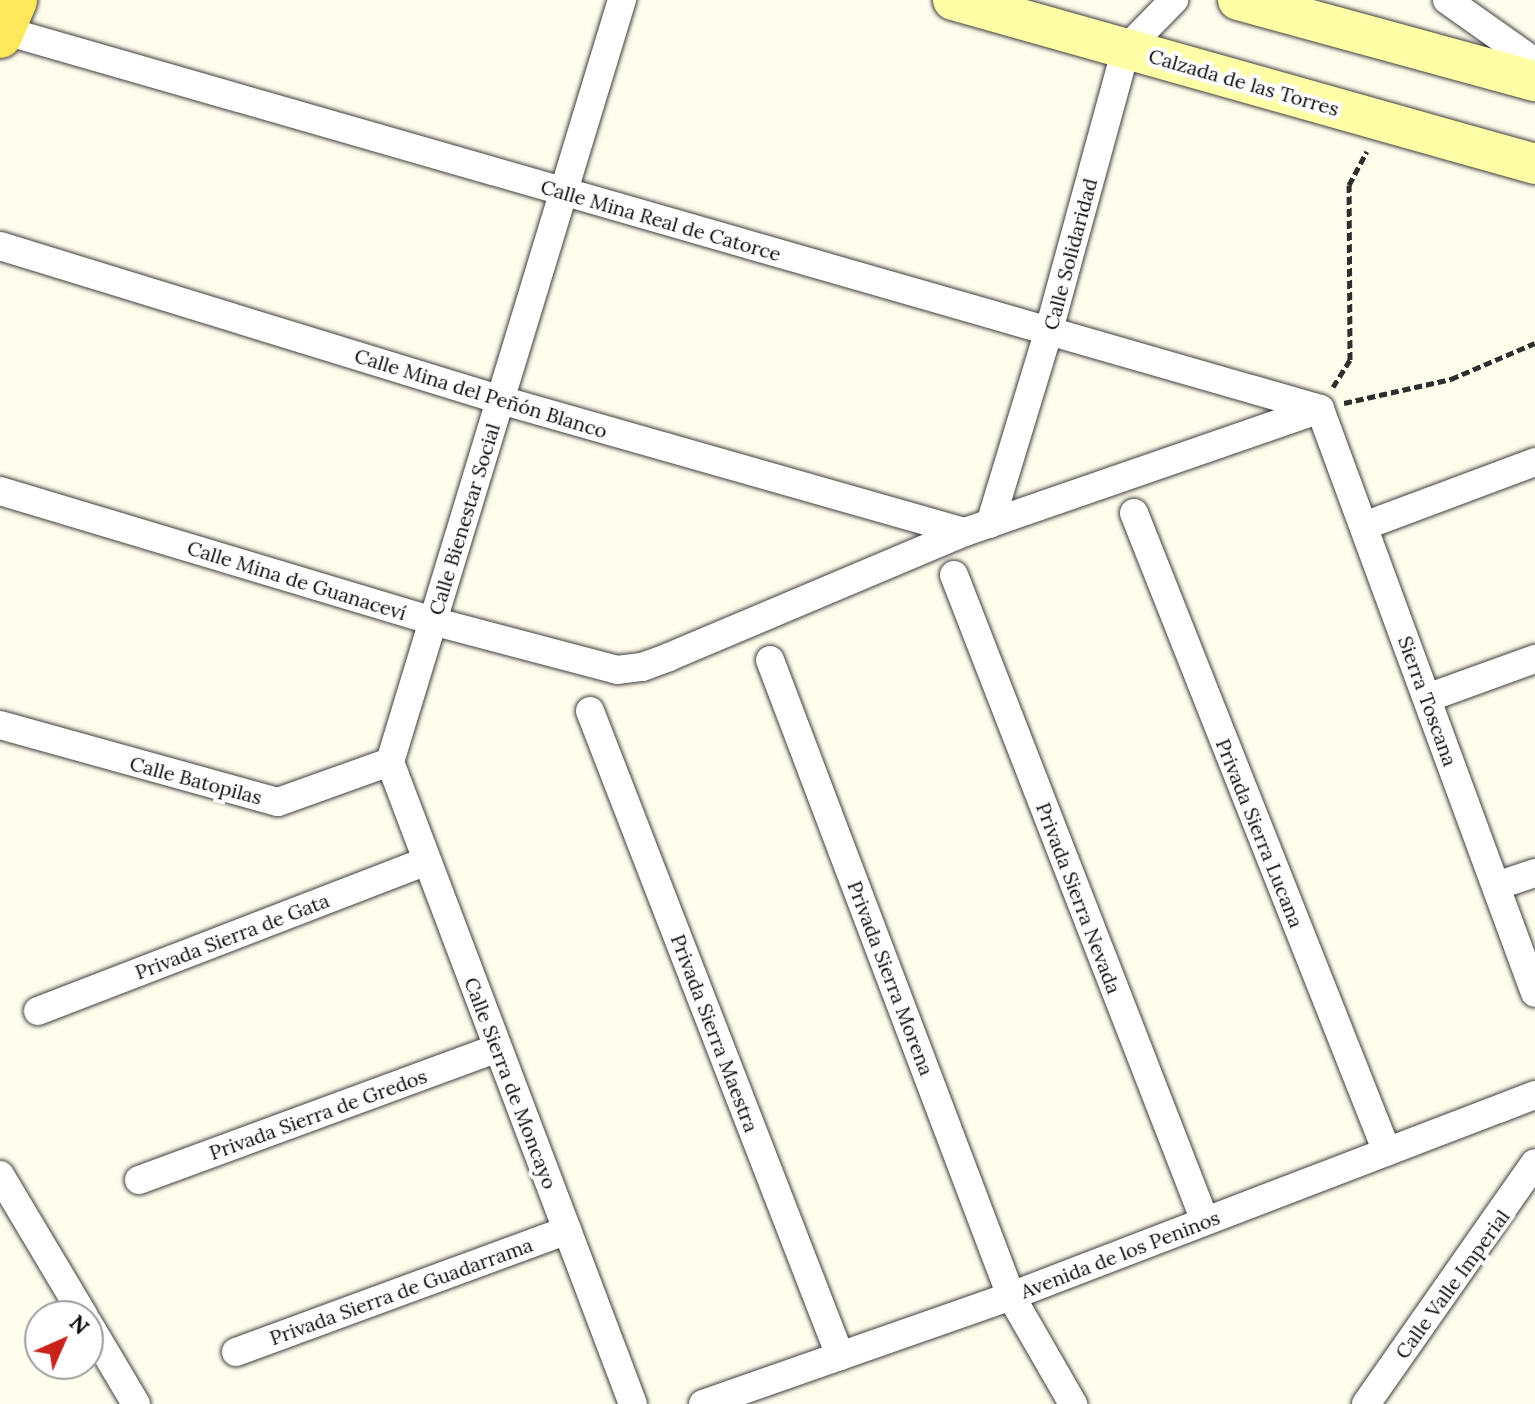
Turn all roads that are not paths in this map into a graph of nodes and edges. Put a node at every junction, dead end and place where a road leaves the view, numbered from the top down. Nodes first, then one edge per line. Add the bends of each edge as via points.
1 (622, 0) edge
2 (953, 0) edge
3 (1174, 0) edge
4 (1238, 0) edge
5 (1447, 0) edge
6 (6, 22) edge
7 (1126, 49) junction
8 (1535, 62) edge
9 (1535, 81) edge
10 (1535, 164) edge
11 (564, 192) junction
12 (0, 246) edge
13 (1049, 330) junction
14 (501, 400) junction
15 (1320, 409) junction
16 (1535, 462) edge
17 (0, 491) edge
18 (1134, 513) dead end
19 (1364, 526) junction
20 (978, 528) junction
21 (954, 575) dead end
22 (432, 621) junction
23 (1535, 659) edge
24 (770, 660) dead end
25 (1427, 698) junction
26 (590, 711) dead end
27 (0, 725) edge
28 (390, 762) junction
29 (427, 861) junction
30 (1535, 873) edge
31 (1496, 886) junction
32 (1535, 993) edge
33 (38, 1011) dead end
34 (498, 1048) junction
35 (1535, 1095) edge
36 (1387, 1152) junction
37 (1535, 1163) edge
38 (0, 1175) edge
39 (139, 1180) dead end
40 (1205, 1221) junction
41 (567, 1230) junction
42 (1011, 1296) junction
43 (74, 1300) edge
44 (104, 1350) edge
45 (236, 1352) dead end
46 (840, 1356) junction
47 (136, 1404) edge
48 (633, 1404) edge
49 (703, 1404) edge
50 (1073, 1404) edge
51 (1366, 1404) edge

1 - 11 street, Calle Bienestar Social
2 - 7 street, Calzada de las Torres
3 - 7 street, Calle Solidaridad
4 - 9 street
5 - 8 street
6 - 11 street, Calle Mina Real de Catorce
7 - 10 street, Calzada de las Torres
7 - 13 street, Calle Solidaridad
11 - 13 street, Calle Mina Real de Catorce
11 - 14 street, Calle Bienestar Social
12 - 14 street, Calle Mina del Peñón Blanco
13 - 15 street, Calle Mina Real de Catorce
13 - 20 street, Calle Solidaridad
14 - 20 street, Calle Mina del Peñón Blanco
14 - 22 street, Calle Bienestar Social
15 - 19 street, Sierra Toscana
15 - 20 street
16 - 19 street
17 - 22 street, Calle Mina de Guanaceví
18 - 36 street, Privada Sierra Lucana
19 - 25 street, Sierra Toscana
20 - 22 street, Calle Mina de Guanaceví via 642,667 617,670
21 - 40 street, Privada Sierra Nevada
22 - 28 street, Calle Bienestar Social
23 - 25 street
24 - 42 street, Privada Sierra Morena
25 - 31 street, Sierra Toscana
26 - 46 street, Privada Sierra Maestra
27 - 28 street, Calle Batopilas via 278,802
28 - 29 street, Calle Sierra de Moncayo
29 - 33 street, Privada Sierra de Gata
29 - 34 street, Calle Sierra de Moncayo
30 - 31 street
31 - 32 street, Sierra Toscana
34 - 39 street, Privada Sierra de Gredos
34 - 41 street, Calle Sierra de Moncayo
35 - 36 street, Avenida de los Peninos
36 - 40 street, Avenida de los Peninos
37 - 51 street, Calle Valle Imperial
38 - 43 street
40 - 42 street, Avenida de los Peninos
41 - 45 street, Privada Sierra de Guadarrama
41 - 48 street, Calle Sierra de Moncayo
42 - 46 street, Avenida de los Peninos
42 - 50 street, Privada Sierra Morena
44 - 47 street
46 - 49 street, Avenida de los Peninos

